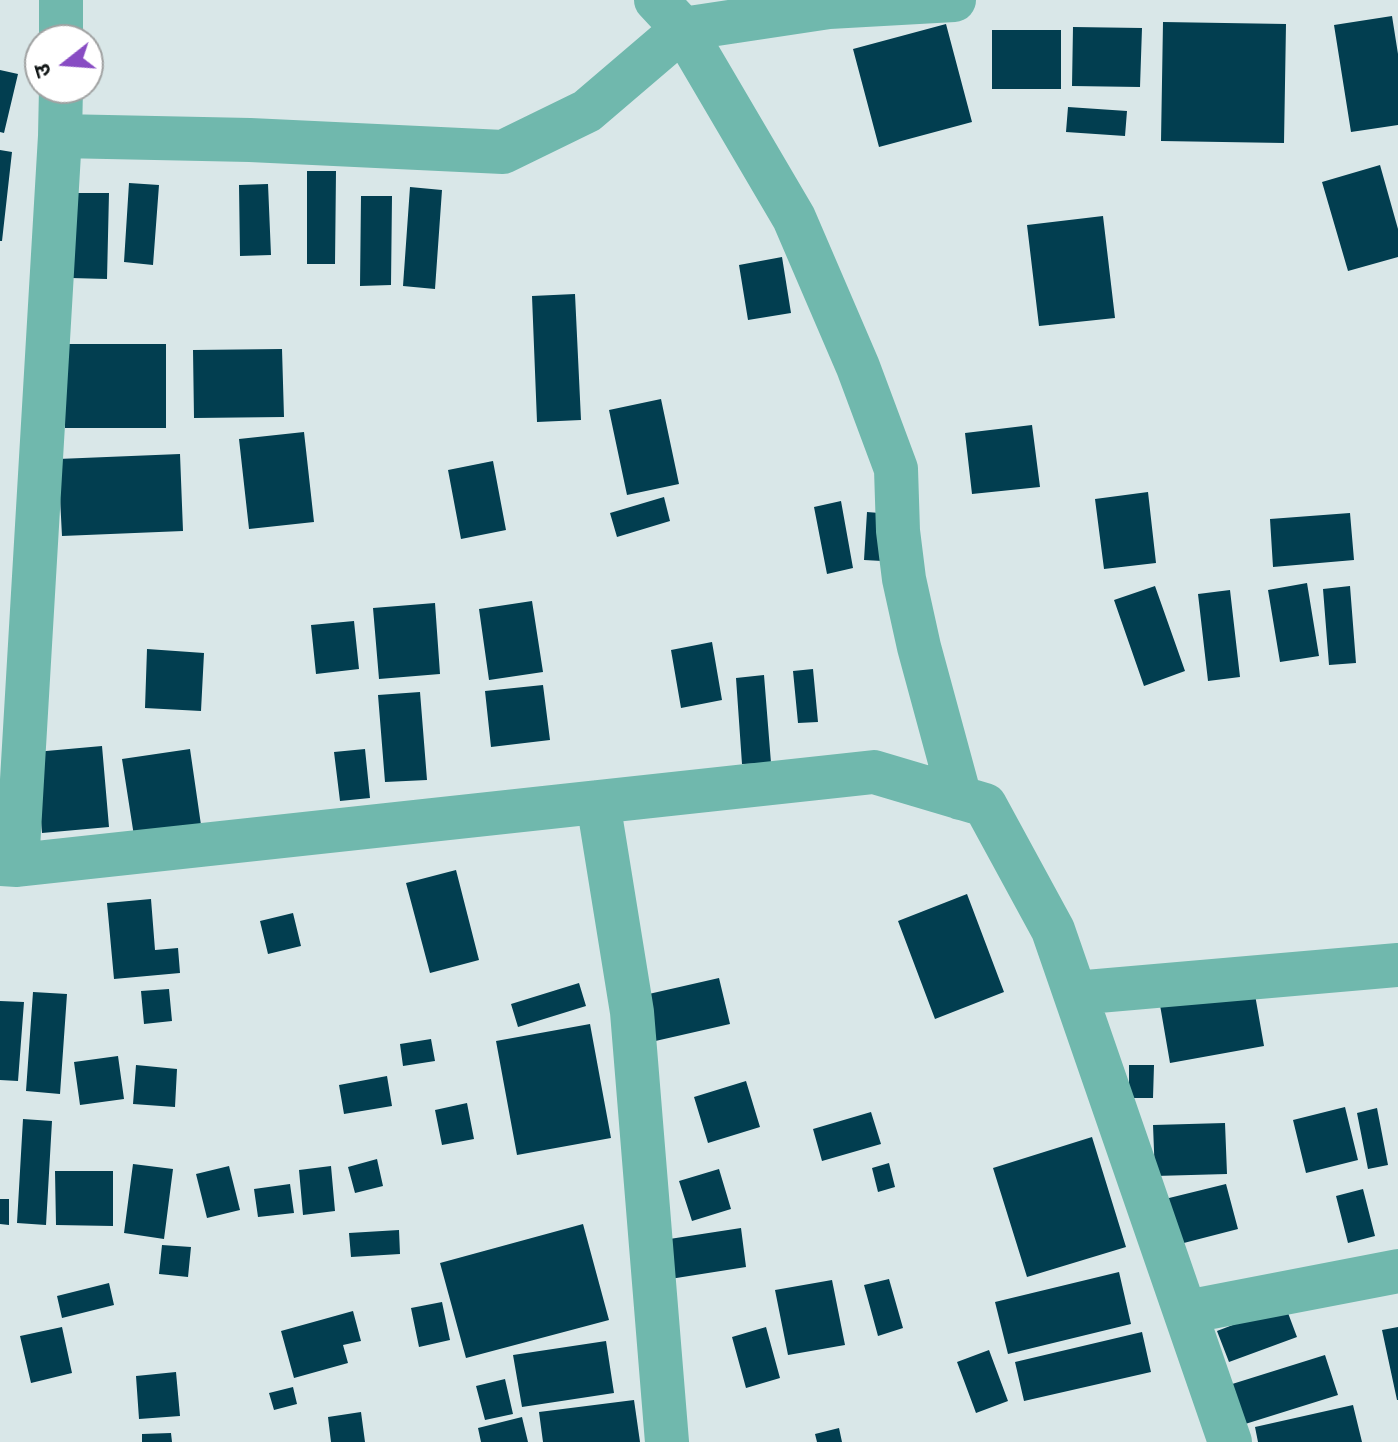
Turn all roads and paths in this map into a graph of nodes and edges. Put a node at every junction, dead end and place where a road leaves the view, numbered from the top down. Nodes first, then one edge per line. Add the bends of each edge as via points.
1 (61, 0) edge
2 (954, 0) edge
3 (670, 15) edge
4 (61, 24) edge
5 (61, 104) edge
6 (60, 136) junction
7 (960, 798) junction
8 (598, 802) junction
9 (9, 865) edge
10 (1398, 965) edge
11 (1075, 993) junction
12 (1398, 1271) edge
13 (1186, 1312) junction
14 (667, 1442) edge
15 (1230, 1442) edge

1 - 4 street
2 - 3 street
3 - 6 street via 587,111 503,152
3 - 7 street via 794,218 896,469 904,579
5 - 6 street
6 - 9 street
7 - 8 street via 874,772
7 - 11 street via 985,805 1053,930
8 - 9 street
8 - 14 street via 632,1012
10 - 11 street
11 - 13 street
12 - 13 street
13 - 15 street

